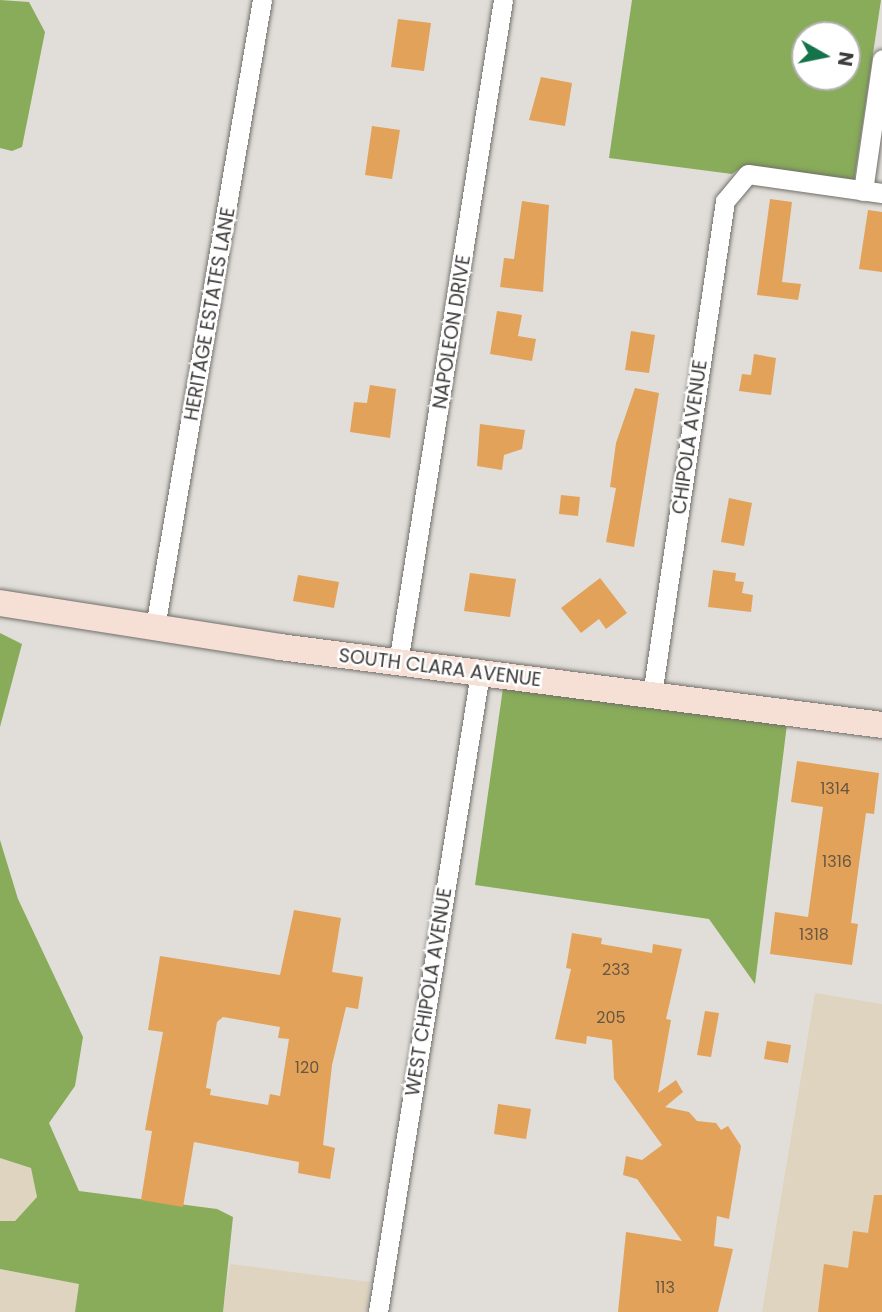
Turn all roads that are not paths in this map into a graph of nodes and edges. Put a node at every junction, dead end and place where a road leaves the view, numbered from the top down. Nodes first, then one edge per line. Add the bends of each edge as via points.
1 (262, 0) edge
2 (503, 0) edge
3 (882, 59) edge
4 (872, 192) edge
5 (0, 603) edge
6 (155, 627) junction
7 (398, 663) junction
8 (480, 673) junction
9 (652, 695) junction
10 (882, 725) edge
11 (377, 1312) edge

1 - 6 street, HERITAGE ESTATES LANE
2 - 7 street, NAPOLEON DRIVE
3 - 4 street
4 - 9 street, CHIPOLA AVENUE via 748,174 725,201
5 - 6 street, SOUTH CLARA AVENUE
6 - 7 street, SOUTH CLARA AVENUE
7 - 8 street, SOUTH CLARA AVENUE
8 - 9 street, SOUTH CLARA AVENUE
8 - 11 street, WEST CHIPOLA AVENUE
9 - 10 street, SOUTH CLARA AVENUE

